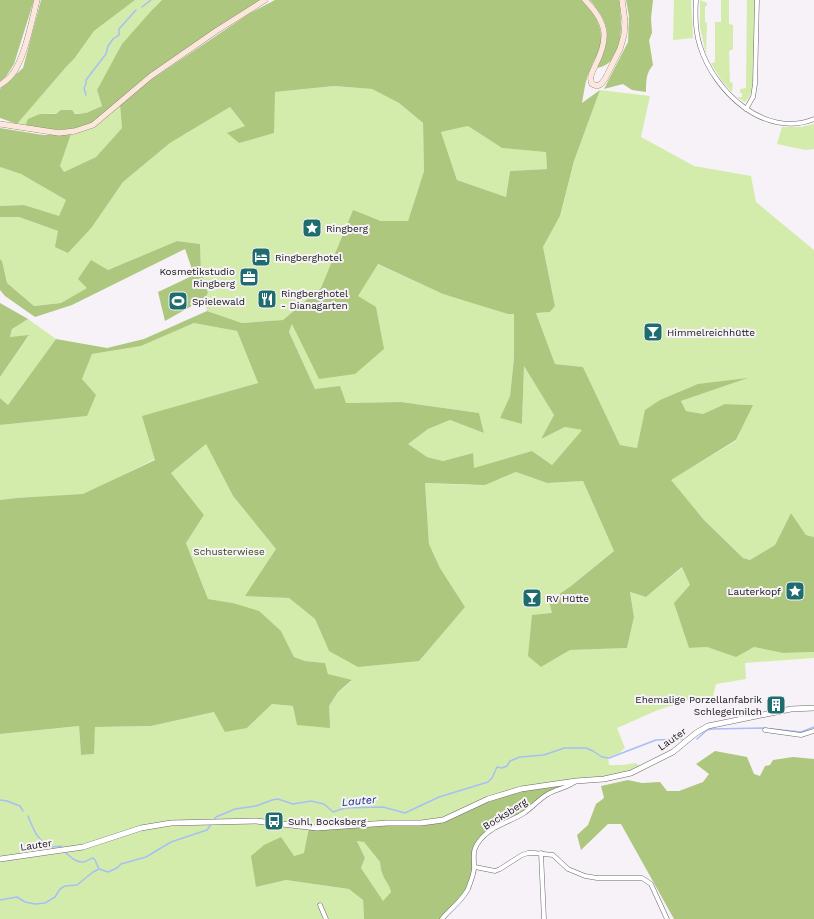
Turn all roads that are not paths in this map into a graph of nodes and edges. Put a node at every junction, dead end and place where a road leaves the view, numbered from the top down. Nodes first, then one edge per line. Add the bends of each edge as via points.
1 (37, 0) edge
2 (265, 0) edge
3 (585, 0) edge
4 (622, 0) edge
5 (696, 0) edge
6 (757, 0) edge
7 (0, 85) edge
8 (746, 109) junction
9 (814, 119) edge
10 (0, 124) edge
11 (814, 708) edge
12 (765, 730) dead end
13 (814, 731) edge
14 (576, 781) junction
15 (541, 854) junction
16 (0, 859) edge
17 (474, 867) junction
18 (320, 905) dead end
19 (326, 919) edge
20 (442, 919) edge
21 (544, 919) edge
22 (667, 919) edge

1 - 7 main road via 17,67
2 - 10 main road via 151,76 93,125 60,133
3 - 4 main road via 598,16 604,34 603,49 591,75 592,84 597,86 605,79 623,40 625,26
5 - 8 street via 696,30 707,63 720,84
6 - 8 street via 755,84 753,97
8 - 9 street via 757,116 779,123 793,124
11 - 14 street, Lauter via 791,709 708,726 673,752 631,773 604,779
12 - 13 street via 801,735
14 - 16 street, Lauter via 521,789 488,799 443,820 317,828 256,821 171,823 150,826 83,847
14 - 17 street, Bocksberg via 546,795 522,814 500,824 481,838 474,852
15 - 17 street via 528,853 495,871
15 - 21 street
15 - 22 street via 553,856 568,869 585,876 645,879 651,884
17 - 20 street, Bocksberg via 467,890
18 - 19 street

